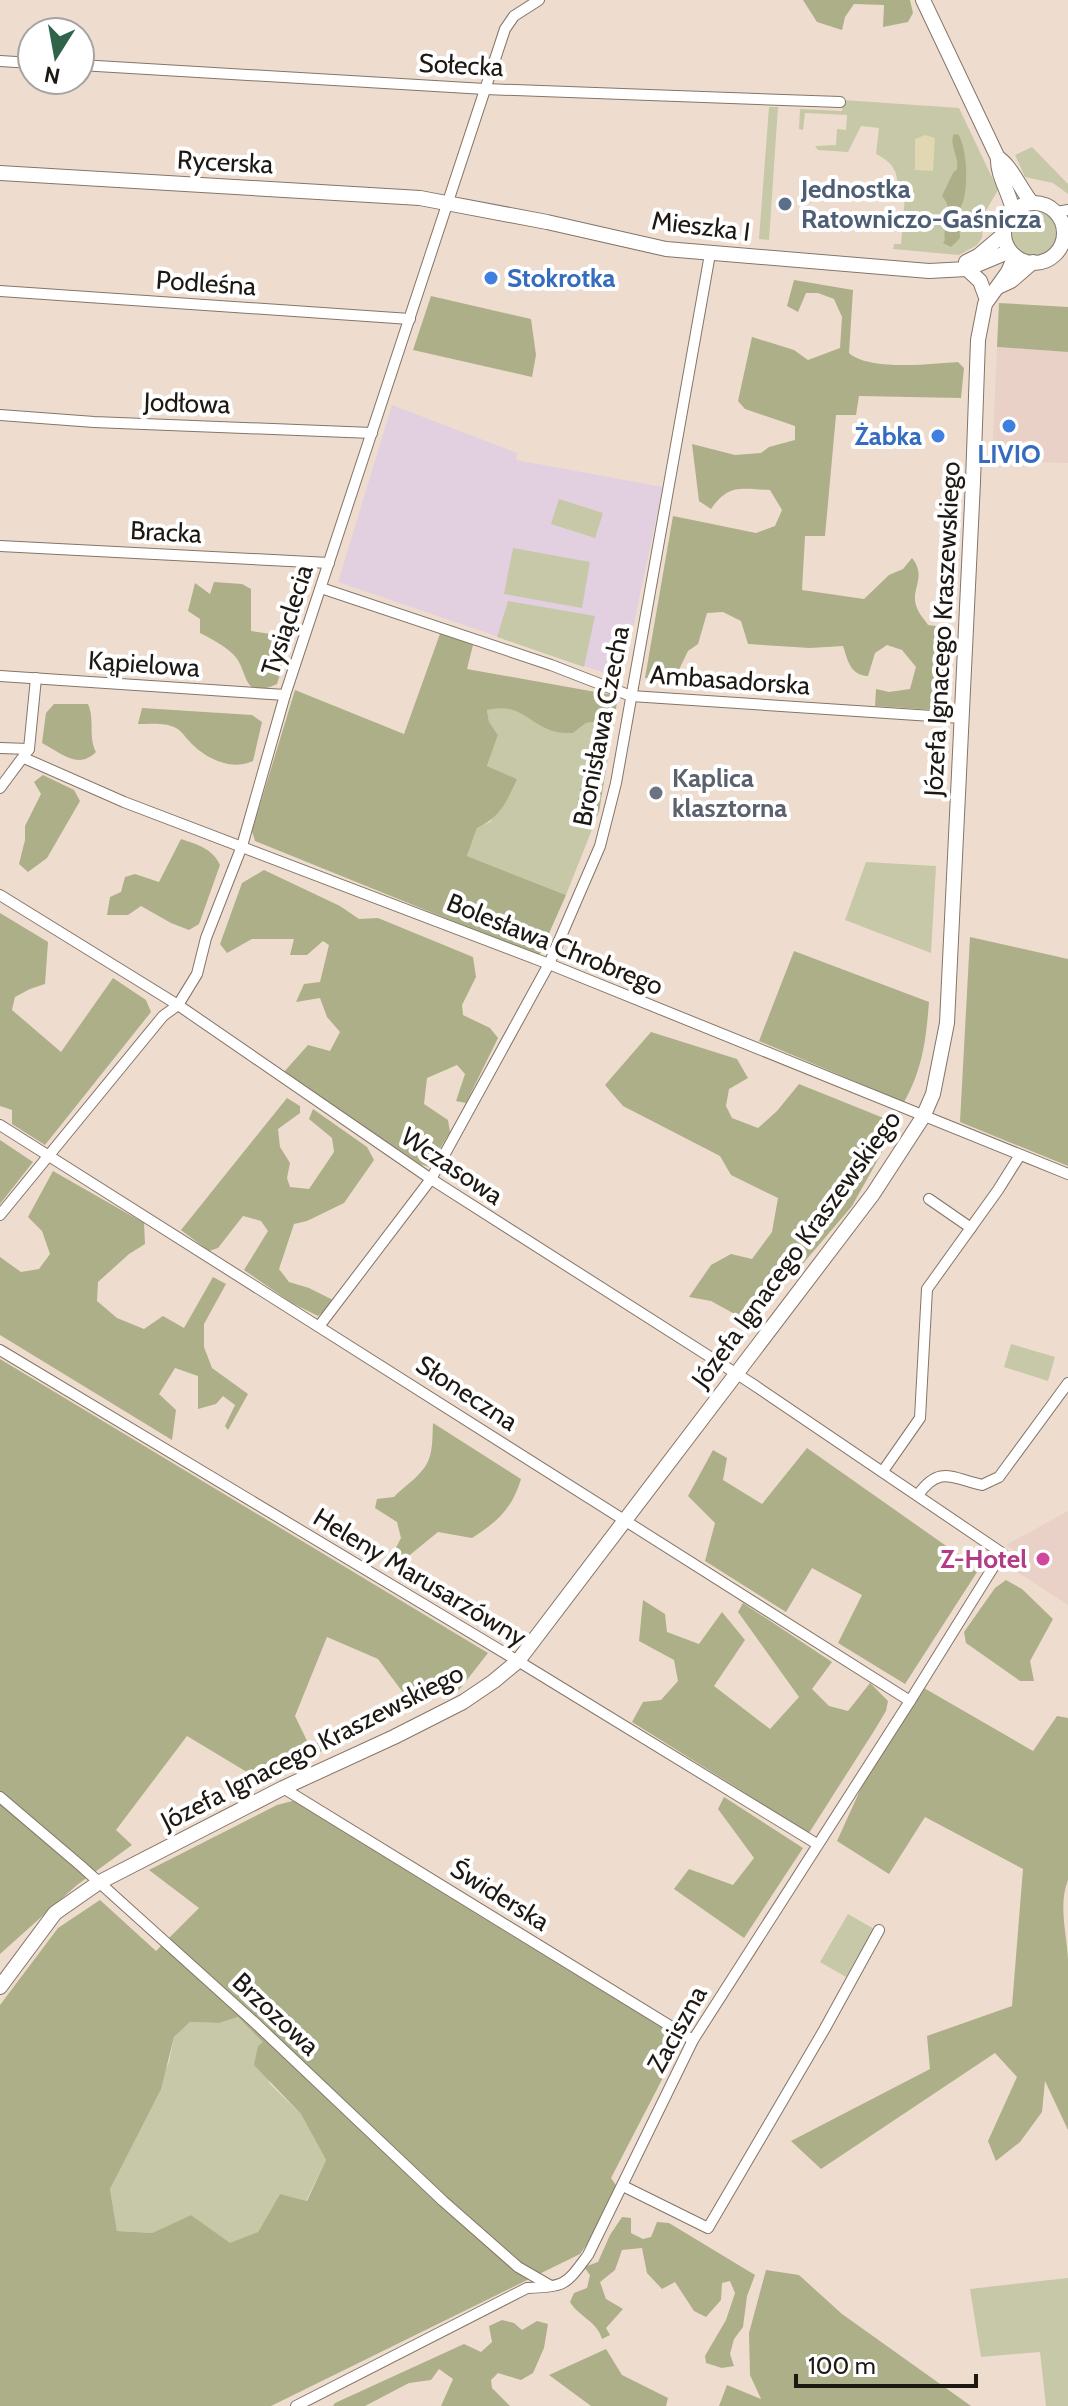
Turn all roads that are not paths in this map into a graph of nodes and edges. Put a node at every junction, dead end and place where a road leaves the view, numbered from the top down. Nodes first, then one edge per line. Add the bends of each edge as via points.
1 (539, 0) edge
2 (923, 0) edge
3 (96, 66) edge
4 (485, 89) junction
5 (840, 102) dead end
6 (998, 158) junction
7 (0, 173) edge
8 (448, 202) junction
9 (1032, 203) junction
10 (1013, 211) junction
11 (1065, 225) edge
12 (1004, 234) junction
13 (710, 254) junction
14 (1013, 254) junction
15 (1061, 257) edge
16 (1033, 262) junction
17 (959, 269) junction
18 (997, 287) junction
19 (0, 291) edge
20 (987, 300) junction
21 (410, 319) junction
22 (0, 415) edge
23 (372, 433) junction
24 (0, 546) edge
25 (329, 563) junction
26 (321, 588) junction
27 (0, 676) edge
28 (36, 678) junction
29 (285, 695) junction
30 (631, 696) junction
31 (962, 718) junction
32 (0, 748) edge
33 (26, 754) junction
34 (0, 788) edge
35 (242, 846) junction
36 (0, 895) edge
37 (549, 964) junction
38 (178, 1005) junction
39 (923, 1117) junction
40 (0, 1125) edge
41 (1020, 1155) junction
42 (47, 1156) junction
43 (1068, 1174) edge
44 (431, 1179) junction
45 (929, 1199) dead end
46 (0, 1215) edge
47 (971, 1228) junction
48 (320, 1325) junction
49 (0, 1350) edge
50 (736, 1373) junction
51 (1068, 1383) edge
52 (884, 1468) junction
53 (920, 1492) junction
54 (625, 1520) junction
55 (1002, 1553) joint
56 (518, 1661) junction
57 (910, 1701) junction
58 (283, 1788) junction
59 (0, 1797) edge
60 (817, 1844) junction
61 (98, 1883) junction
62 (879, 1930) dead end
63 (0, 1987) edge
64 (693, 2040) junction
65 (623, 2186) junction
66 (518, 2267) junction
67 (552, 2287) junction
68 (527, 2288) junction
69 (296, 2406) edge

1 - 4 street, Tysiąclecia via 514,16 505,29
2 - 6 street
3 - 4 street, Sołecka
4 - 5 street, Sołecka
4 - 8 street, Tysiąclecia
6 - 9 street
6 - 10 street
7 - 8 street, Rycerska
8 - 13 street, Mieszka I
8 - 21 street, Tysiąclecia
9 - 10 street
9 - 11 street via 1044,204
10 - 12 street
11 - 15 street
12 - 14 street
12 - 17 street, Mieszka I
13 - 17 street, Mieszka I
13 - 30 street, Bronisława Czecha
14 - 16 street
14 - 17 street, Mieszka I
14 - 18 street, Józefa Ignacego Kraszewskiego
15 - 16 street
16 - 18 street, Józefa Ignacego Kraszewskiego
17 - 20 street via 980,281
18 - 20 street, Józefa Ignacego Kraszewskiego
19 - 21 street, Podleśna
20 - 31 street, Józefa Ignacego Kraszewskiego via 978,340
21 - 23 street, Tysiąclecia
22 - 23 street, Jodłowa
23 - 25 street, Tysiąclecia
24 - 25 street, Bracka
25 - 26 street, Tysiąclecia
26 - 29 street, Tysiąclecia
26 - 30 street, Ambasadorska
27 - 28 street, Kąpielowa
28 - 29 street, Kąpielowa
28 - 33 street
29 - 35 street, Tysiąclecia
30 - 31 street, Ambasadorska
30 - 37 street, Bronisława Czecha via 600,846
31 - 39 street, Józefa Ignacego Kraszewskiego via 947,1023
32 - 33 street
33 - 34 street
33 - 35 street, Bolesława Chrobrego via 124,802
35 - 37 street, Bolesława Chrobrego
35 - 38 street, Tysiąclecia via 197,974
36 - 38 street, Wczasowa
37 - 39 street, Bolesława Chrobrego
37 - 44 street, Bronisława Czecha
38 - 42 street, Tysiąclecia via 163,1016
38 - 44 street, Wczasowa
39 - 41 street, Bolesława Chrobrego
39 - 50 street, Józefa Ignacego Kraszewskiego via 873,1194
40 - 42 street, Słoneczna
41 - 43 street, Bolesława Chrobrego
41 - 47 street
42 - 46 street, Tysiąclecia
42 - 48 street, Słoneczna
44 - 48 street, Bronisława Czecha
44 - 50 street, Wczasowa
45 - 47 street
47 - 52 street via 927,1289 920,1418
48 - 54 street, Słoneczna
49 - 56 street, Heleny Marusarzówny
50 - 52 street, Wczasowa
50 - 54 street, Józefa Ignacego Kraszewskiego
51 - 53 street via 999,1477 982,1485 942,1475
52 - 53 street, Wczasowa
53 - 55 street, Wczasowa
54 - 56 street, Józefa Ignacego Kraszewskiego
54 - 57 street, Słoneczna
55 - 57 street, Zaciszna
56 - 58 street, Józefa Ignacego Kraszewskiego via 463,1702
56 - 60 street, Heleny Marusarzówny
57 - 60 street, Zaciszna
58 - 61 street, Józefa Ignacego Kraszewskiego
58 - 64 street, Świderska
59 - 61 street, Brzozowa
60 - 64 street, Zaciszna
61 - 63 street, Józefa Ignacego Kraszewskiego via 55,1913
61 - 66 street, Brzozowa
62 - 65 street via 708,2228
64 - 65 street, Zaciszna
65 - 67 street, Zaciszna via 588,2255 562,2285
66 - 67 street, Brzozowa
66 - 68 street, Brzozowa
67 - 68 street
68 - 69 street

